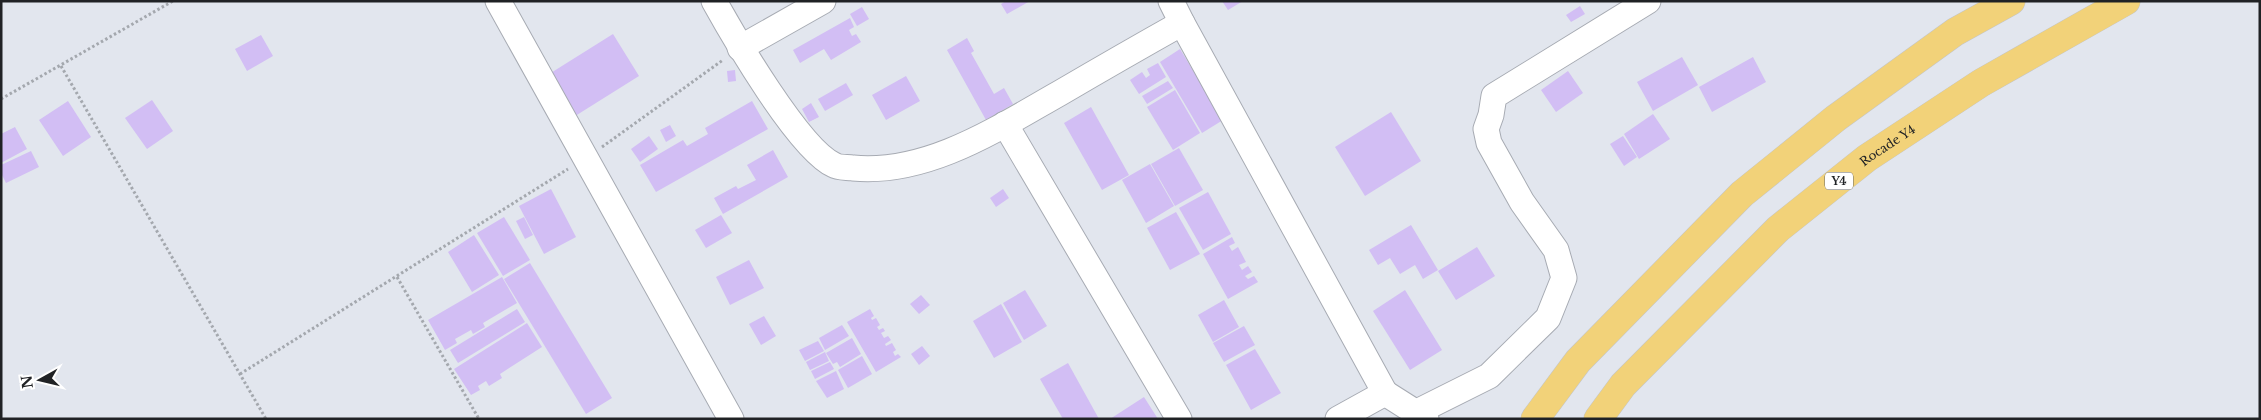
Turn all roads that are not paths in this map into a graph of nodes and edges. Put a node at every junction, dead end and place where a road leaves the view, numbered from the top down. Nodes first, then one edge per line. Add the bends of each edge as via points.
1 (498, 1) edge
2 (714, 1) edge
3 (824, 1) edge
4 (1171, 1) edge
5 (1648, 1) edge
6 (2011, 1) edge
7 (2126, 1) edge
8 (1182, 23) junction
9 (740, 48) junction
10 (1006, 124) junction
11 (1385, 393) junction
12 (1420, 416) edge
13 (731, 419) edge
14 (1179, 419) edge
15 (1338, 419) edge
16 (1535, 419) edge
17 (1598, 419) edge

1 - 13 street
2 - 9 street
3 - 9 street
4 - 8 street
5 - 12 street via 1494,96 1486,129 1489,144 1522,202 1556,250 1564,278 1548,318 1489,376
6 - 16 highway via 1956,32 1836,118 1742,194 1578,361
7 - 17 highway, Rocade Y4 / Y4 via 1981,83 1867,158 1800,211 1778,229 1623,385
8 - 10 street
8 - 11 street
9 - 10 street via 792,124 819,154 835,166 863,169 916,163 950,151
10 - 14 street
11 - 12 street
11 - 15 street

